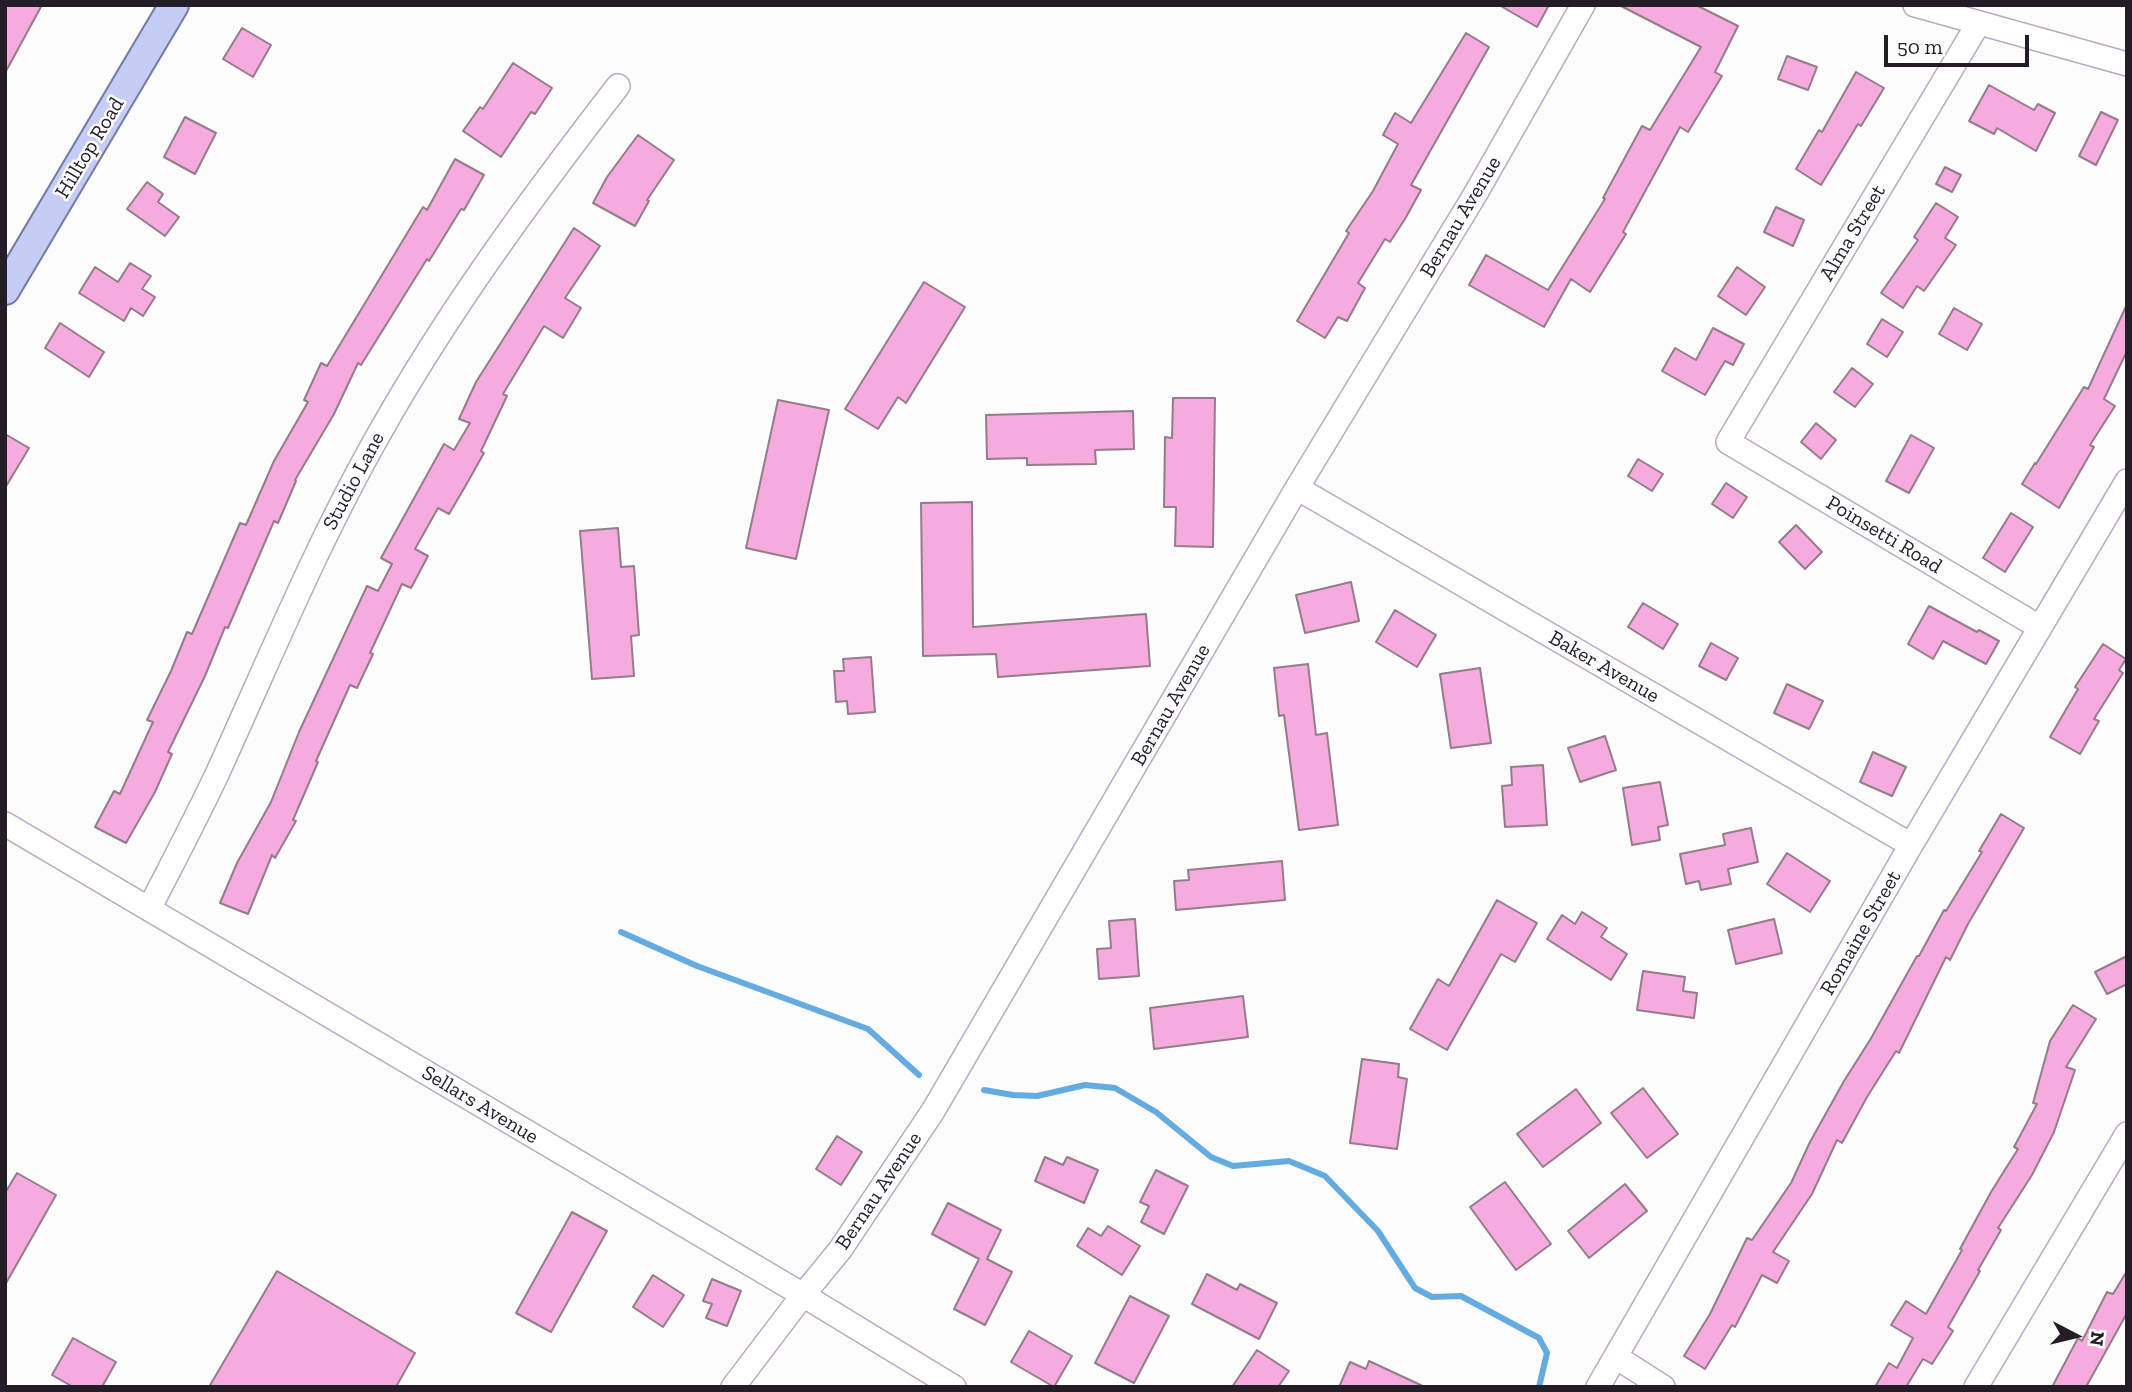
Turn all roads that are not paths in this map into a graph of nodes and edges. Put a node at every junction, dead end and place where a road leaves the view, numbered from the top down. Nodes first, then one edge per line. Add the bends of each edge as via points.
1 (174, 5) edge
2 (1583, 5) edge
3 (1915, 5) edge
4 (1978, 24) junction
5 (2127, 64) edge
6 (618, 86) dead end
7 (5, 290) edge
8 (1728, 442) joint
9 (2127, 481) edge
10 (1297, 488) junction
11 (2039, 627) junction
12 (5, 824) edge
13 (1911, 845) junction
14 (149, 909) junction
15 (2127, 1134) edge
16 (803, 1295) junction
17 (1616, 1357) junction
18 (733, 1387) edge
19 (954, 1387) edge
20 (1598, 1387) edge
21 (1663, 1387) edge
22 (1976, 1387) edge

1 - 7 main road, Hilltop Road
2 - 10 street, Bernau Avenue via 1476,193
3 - 4 street
4 - 5 street
4 - 8 street, Alma Street
6 - 14 street, Studio Lane via 533,195 379,433 316,552 216,775
8 - 11 street, Poinsetti Road
9 - 11 street, Romaine Street
10 - 13 street, Baker Avenue
10 - 16 street, Bernau Avenue via 933,1111 846,1241
11 - 13 street, Romaine Street
12 - 14 street, Sellars Avenue
13 - 17 street, Romaine Street
14 - 16 street, Sellars Avenue
15 - 22 street
16 - 18 street, Bernau Avenue
16 - 19 street, Sellars Avenue
17 - 20 street, Romaine Street
17 - 21 street

